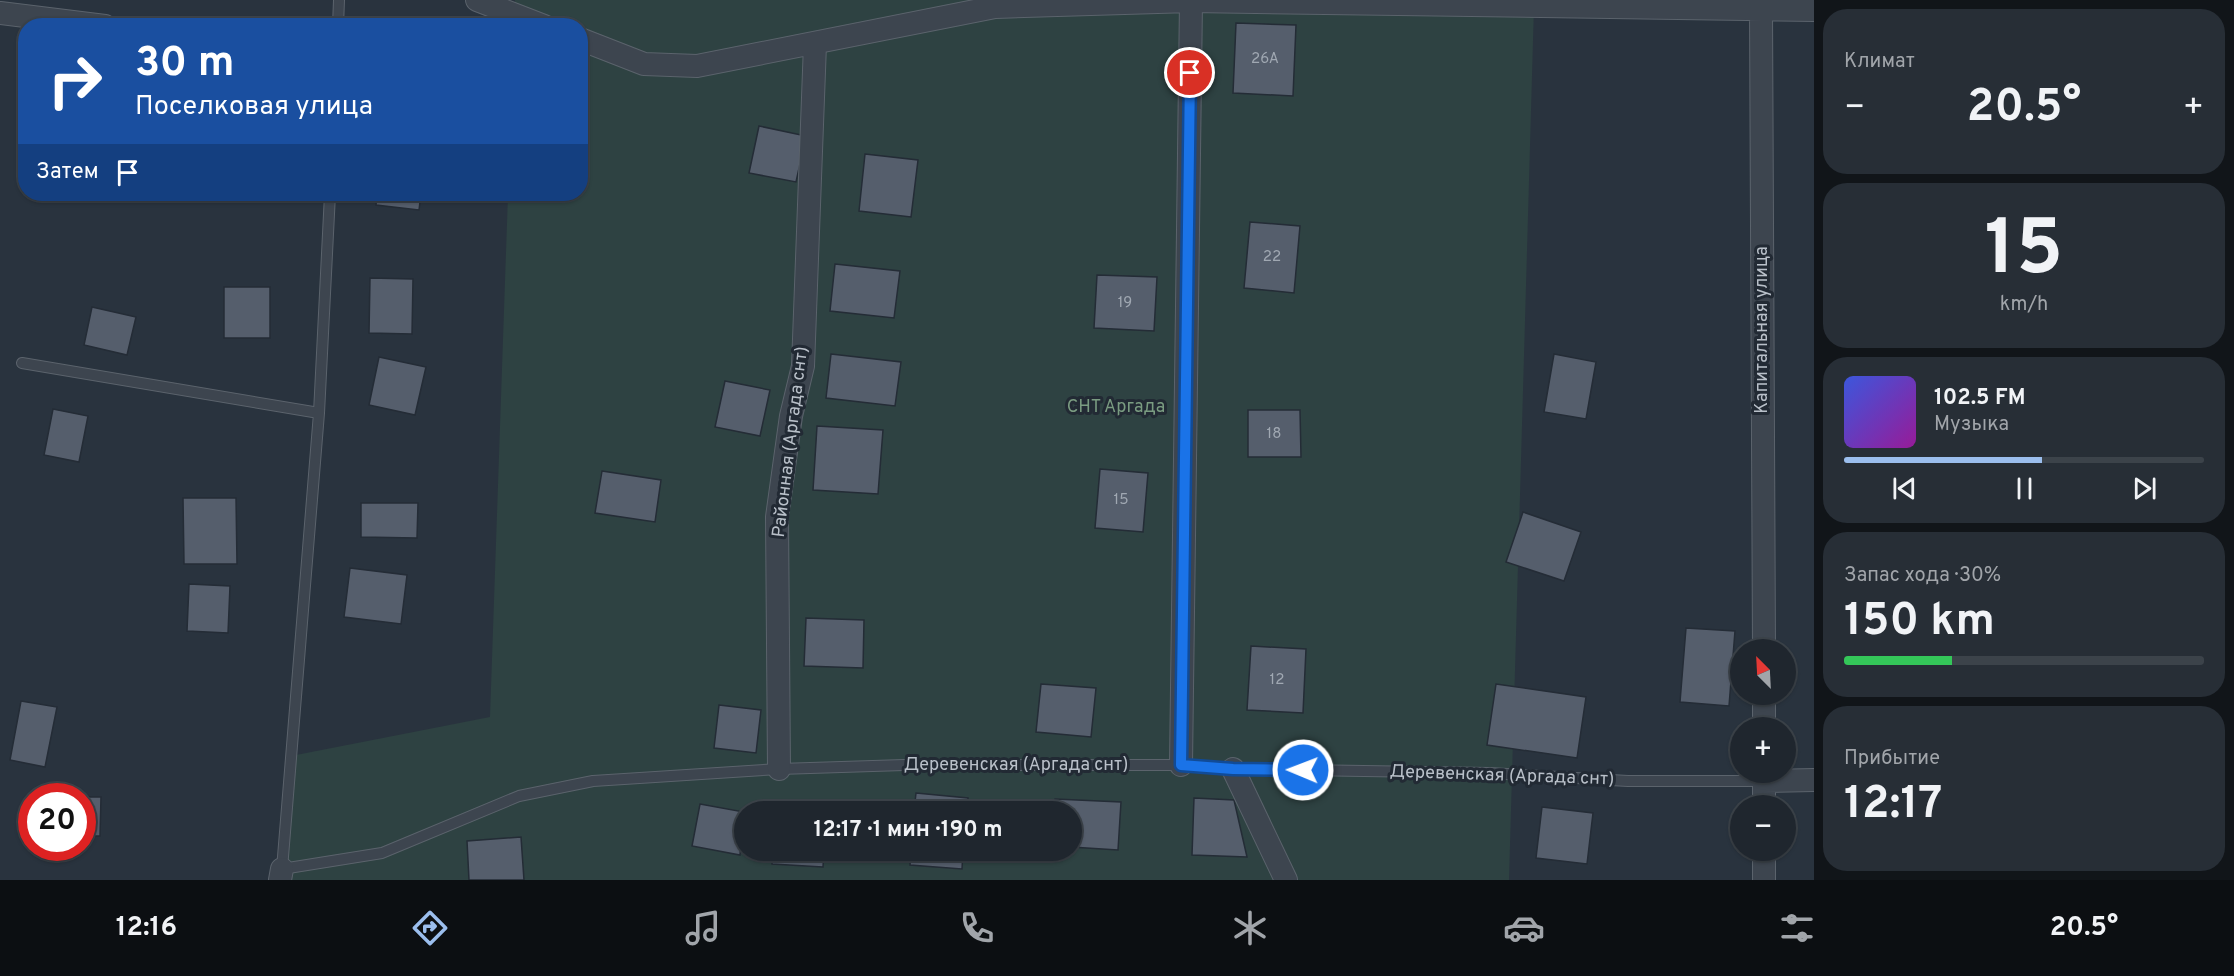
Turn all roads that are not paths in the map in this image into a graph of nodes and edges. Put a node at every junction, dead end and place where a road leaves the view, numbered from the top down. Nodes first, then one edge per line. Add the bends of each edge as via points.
1 (339, 0) edge
2 (477, 0) edge
3 (1191, 1) edge
4 (1761, 10) junction
5 (1814, 10) edge
6 (0, 13) edge
7 (40, 18) edge
8 (338, 18) edge
9 (523, 18) edge
10 (588, 42) edge
11 (815, 44) junction
12 (330, 201) edge
13 (22, 363) dead end
14 (319, 412) junction
15 (1764, 639) edge
16 (1181, 765) junction
17 (779, 769) junction
18 (1233, 769) junction
19 (1730, 778) edge
20 (1796, 779) edge
21 (1814, 780) edge
22 (1764, 861) edge
23 (281, 874) edge
24 (1286, 880) edge
25 (1764, 880) edge

1 - 8 lane
2 - 9 street
3 - 4 street
3 - 11 street via 996,7
3 - 16 street
4 - 5 street
4 - 15 street, Капитальная улица
6 - 7 street
10 - 11 street via 644,64 697,66
11 - 17 street, Районная (Аргада снт) via 803,366 791,416 777,517
12 - 14 lane
13 - 14 lane
14 - 23 lane
16 - 17 lane, Деревенская (Аргада снт)
16 - 18 lane, Деревенская (Аргада снт)
17 - 23 lane, Деревенская (Аргада снт) via 593,780 519,796 382,853
18 - 19 lane, Деревенская (Аргада снт) via 1489,773 1628,781
18 - 24 street
20 - 21 street
22 - 25 street

